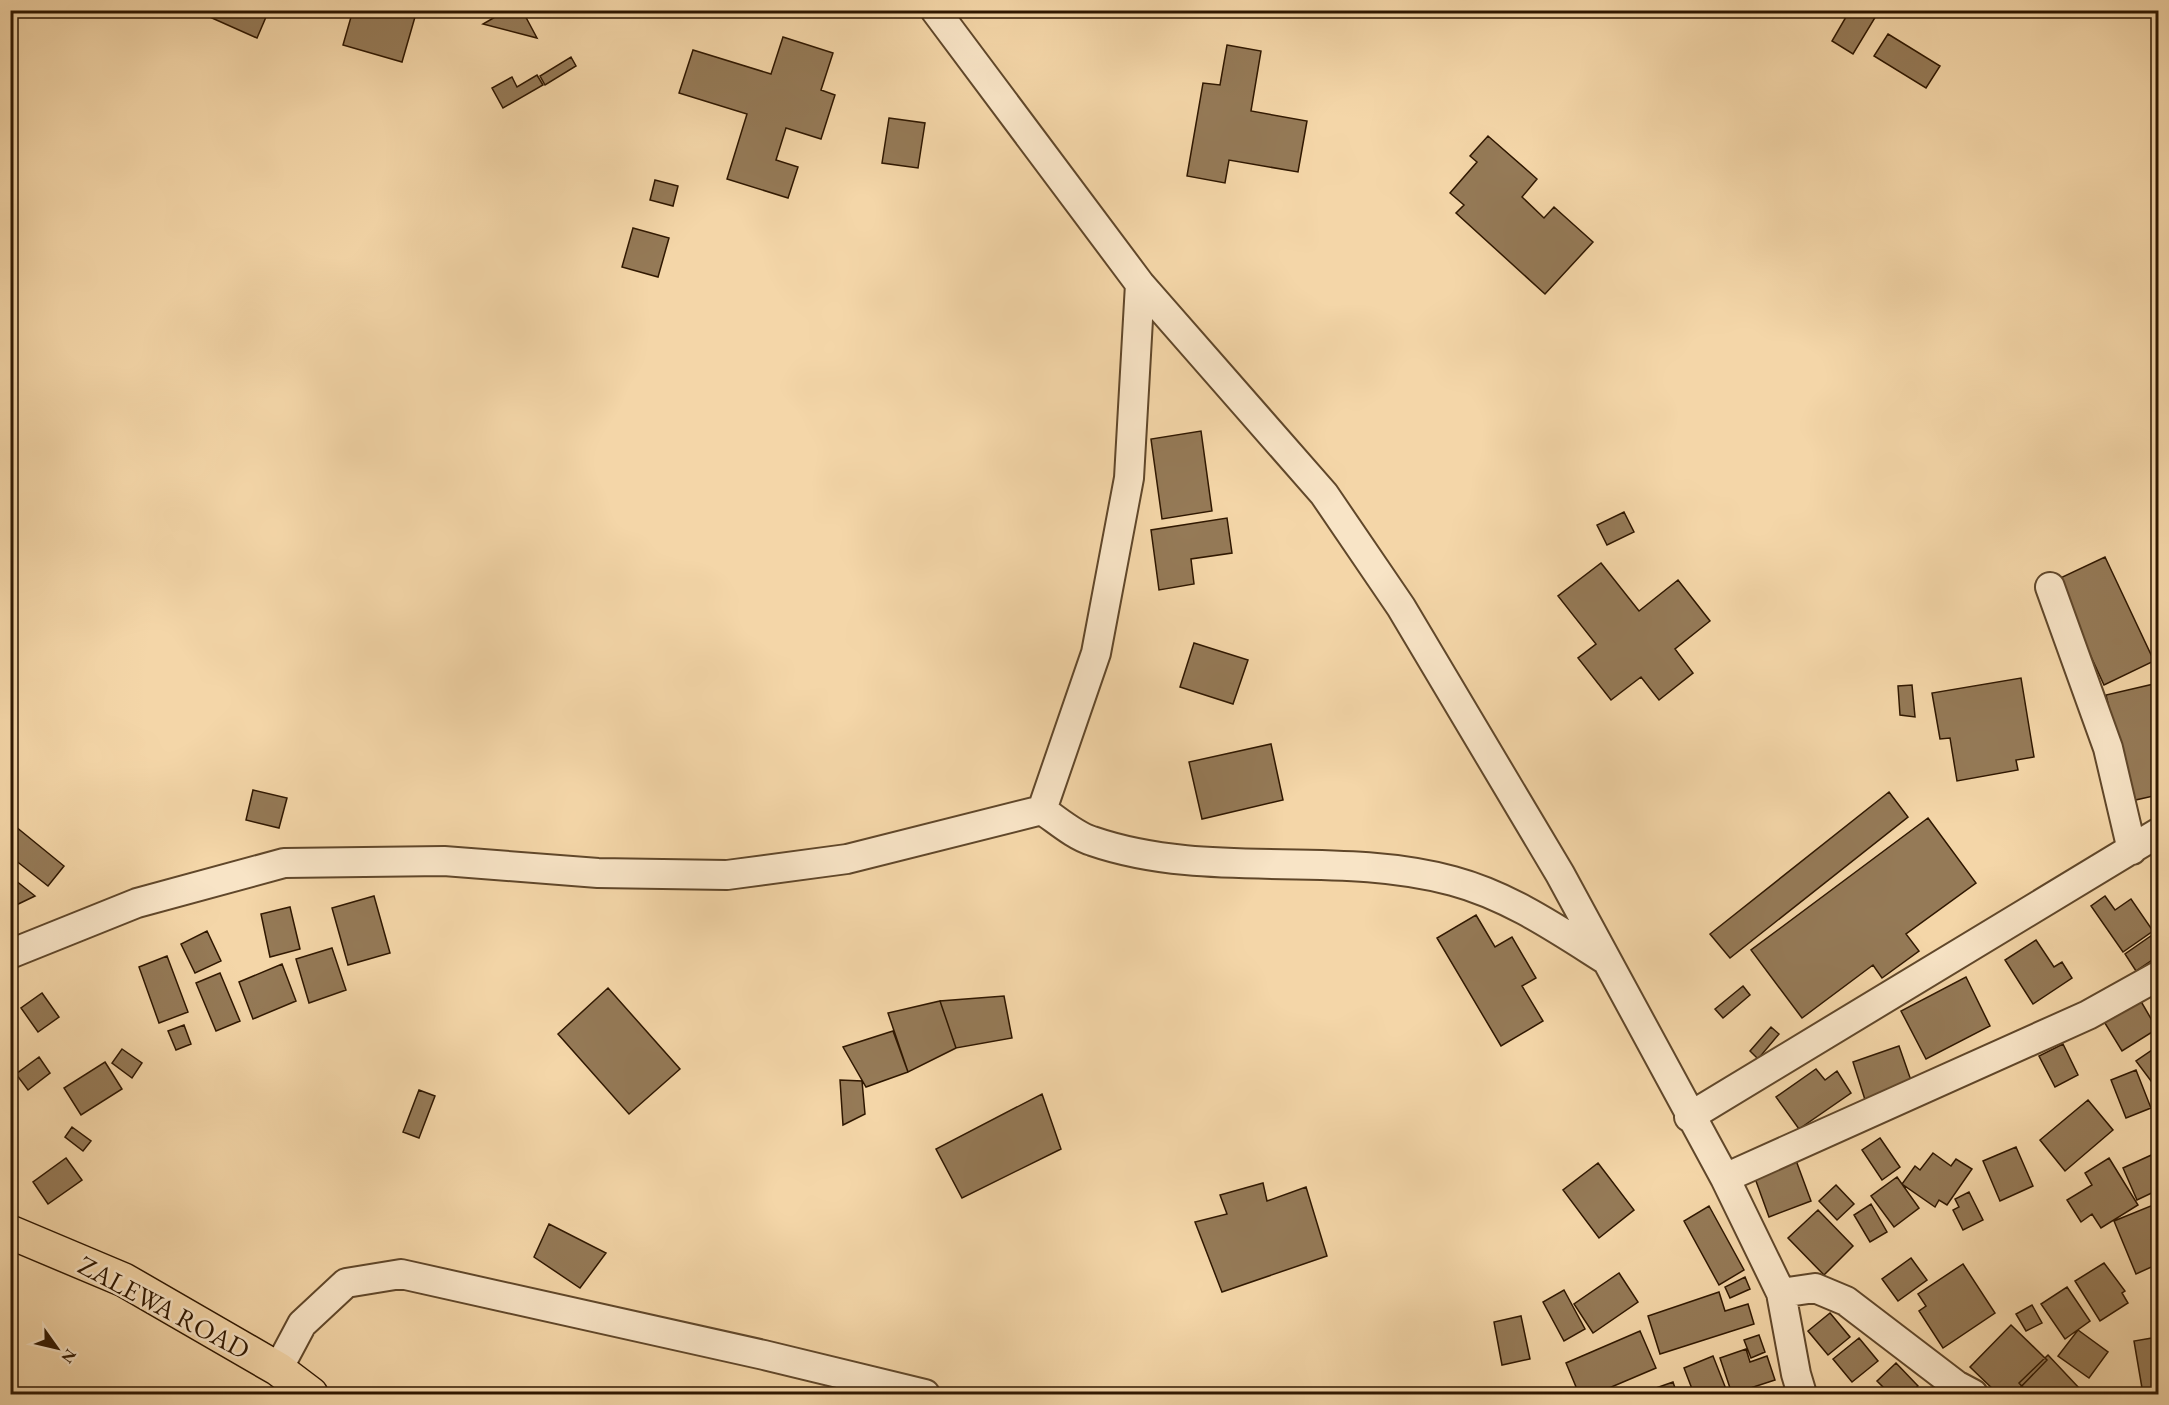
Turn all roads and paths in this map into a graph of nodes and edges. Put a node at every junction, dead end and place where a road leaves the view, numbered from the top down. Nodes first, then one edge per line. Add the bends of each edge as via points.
1 (935, 10) edge
2 (1140, 284) junction
3 (2050, 587) dead end
4 (1042, 810) junction
5 (2158, 833) edge
6 (2132, 850) junction
7 (10, 954) edge
8 (1606, 960) junction
9 (2158, 976) edge
10 (1689, 1117) junction
11 (1725, 1178) junction
12 (10, 1232) edge
13 (1781, 1293) junction
14 (278, 1369) junction
15 (311, 1395) edge
16 (925, 1395) edge
17 (1803, 1395) edge
18 (1973, 1395) edge

1 - 2 street
2 - 4 street via 1130,478 1096,654
2 - 8 street via 1324,494 1401,607 1560,874
3 - 6 street via 2108,748
4 - 7 street via 847,859 727,875 598,873 444,861 284,863 137,903
4 - 8 street via 1090,841 1170,860 1365,867 1453,881 1526,909
5 - 6 street
6 - 10 street
8 - 10 street
9 - 11 street via 2088,1015
10 - 11 street
11 - 13 street
12 - 14 highway, ZALEWA ROAD via 124,1280
13 - 17 street
13 - 18 street via 1815,1288 1846,1301
14 - 15 highway, ZALEWA ROAD
14 - 16 street via 302,1324 346,1283 401,1274

